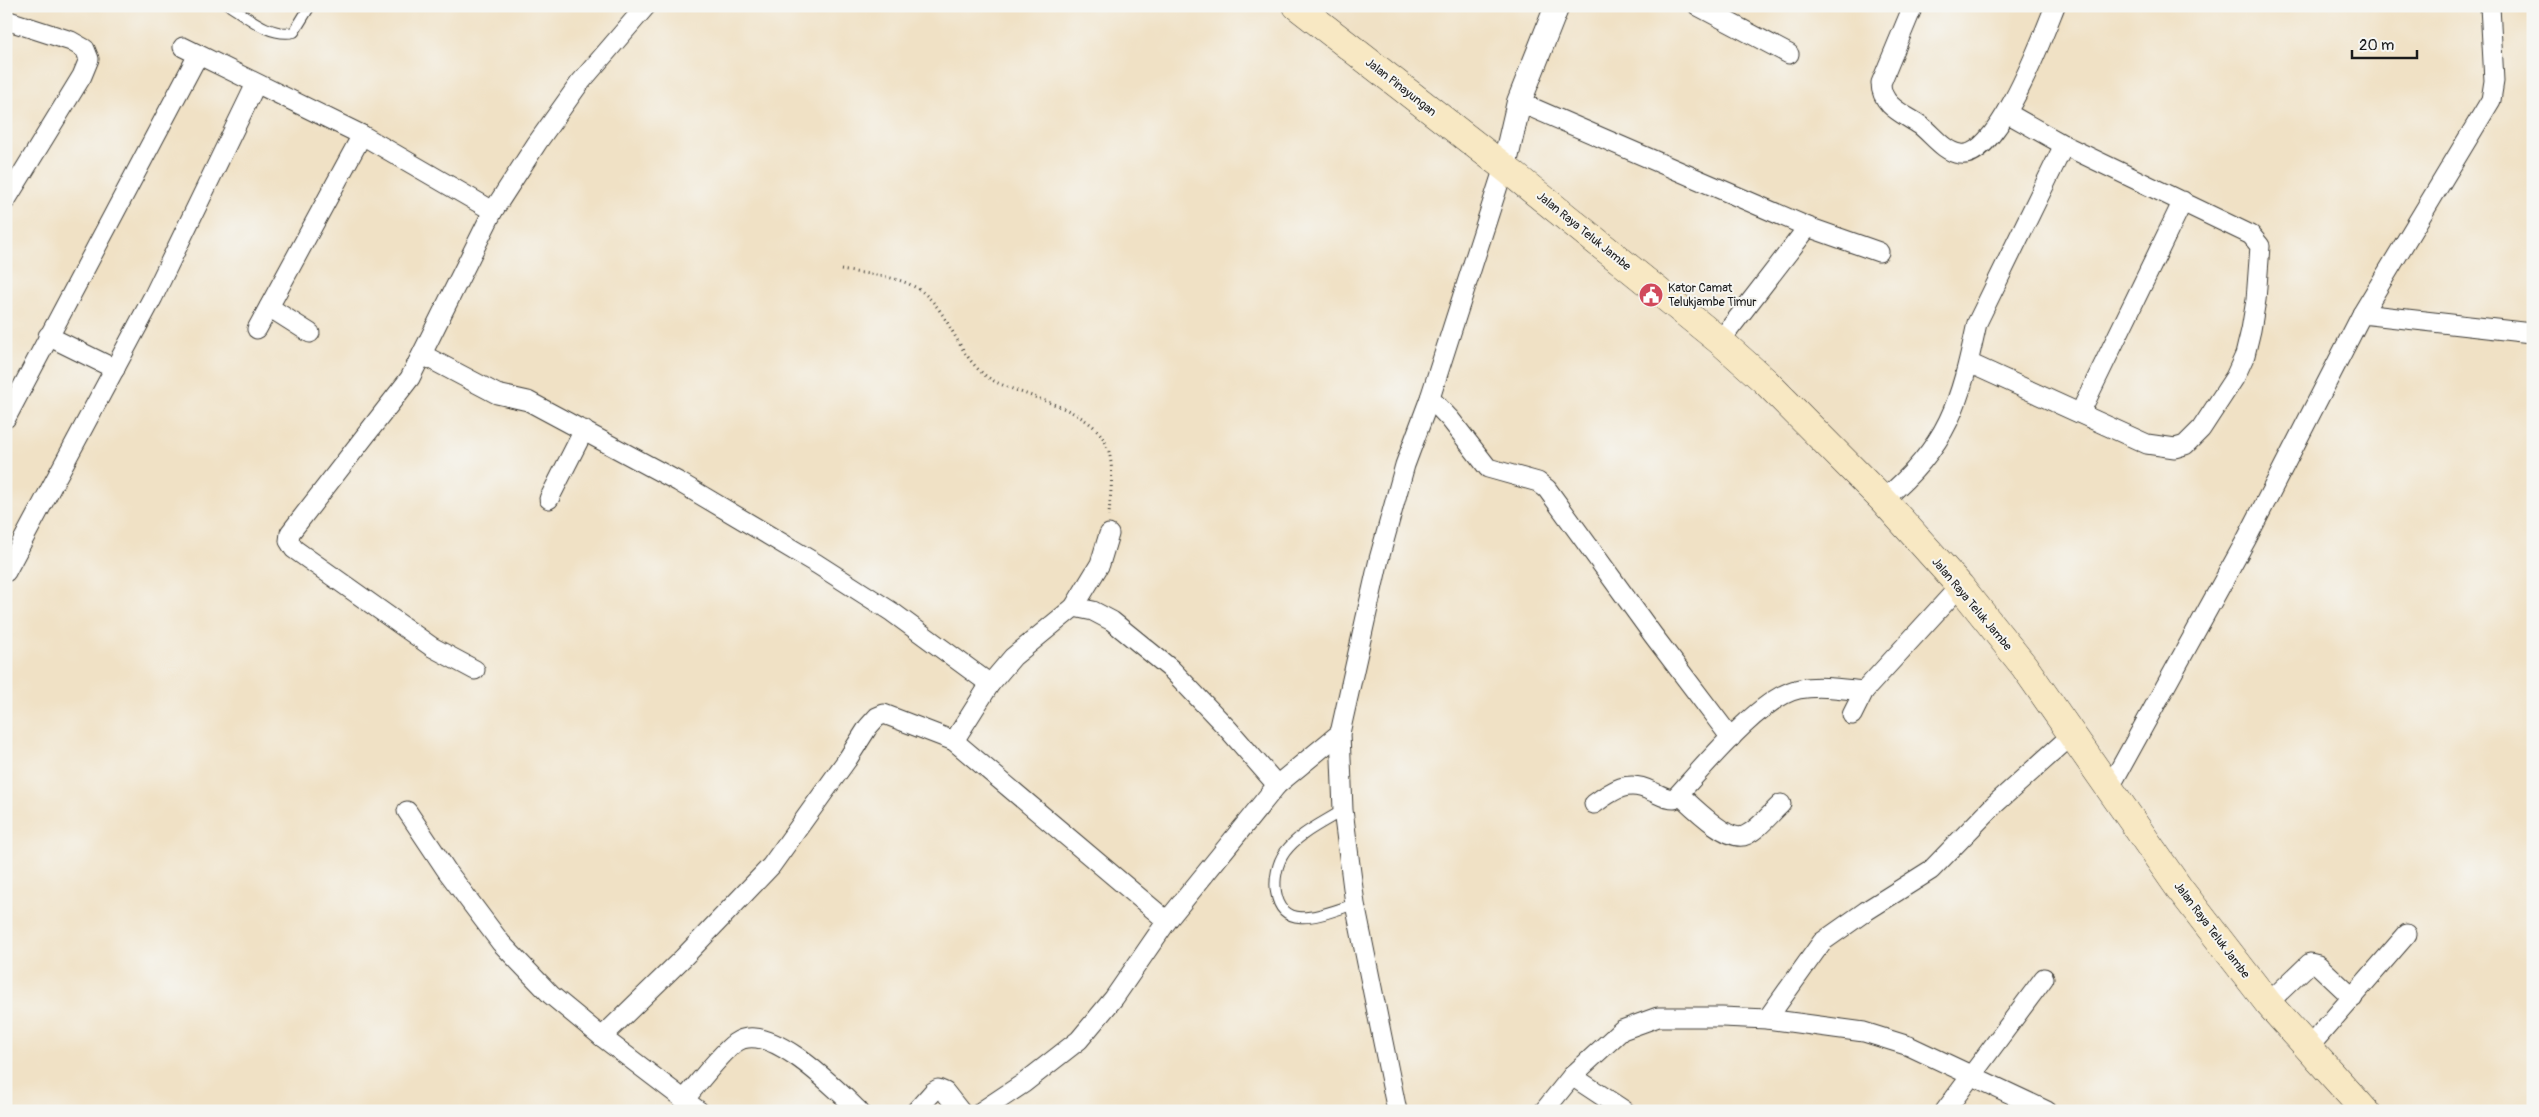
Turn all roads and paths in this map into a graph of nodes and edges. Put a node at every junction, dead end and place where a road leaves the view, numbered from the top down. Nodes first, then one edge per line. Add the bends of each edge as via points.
1 (230, 6) edge
2 (310, 6) edge
3 (646, 6) edge
4 (1297, 6) edge
5 (1557, 6) edge
6 (1698, 6) edge
7 (1913, 6) edge
8 (2055, 6) edge
9 (2490, 6) edge
10 (7, 21) edge
11 (1789, 54) dead end
12 (256, 84) junction
13 (1518, 102) junction
14 (2008, 113) junction
15 (362, 135) junction
16 (2064, 145) junction
17 (1504, 167) junction
18 (6, 200) edge
19 (2183, 201) junction
20 (493, 212) junction
21 (1808, 227) junction
22 (1879, 252) dead end
23 (841, 270) dead end
24 (269, 307) junction
25 (2362, 314) junction
26 (257, 329) dead end
27 (310, 333) dead end
28 (2531, 333) dead end
29 (48, 336) junction
30 (1720, 341) junction
31 (423, 355) junction
32 (1969, 363) junction
33 (115, 369) junction
34 (1430, 398) junction
35 (2080, 413) junction
36 (6, 418) edge
37 (584, 430) junction
38 (549, 499) dead end
39 (1883, 500) junction
40 (1109, 534) joint
41 (6, 572) edge
42 (1960, 586) junction
43 (1074, 607) junction
44 (475, 670) dead end
45 (990, 684) junction
46 (1864, 691) junction
47 (1852, 715) dead end
48 (1340, 733) junction
49 (2073, 734) junction
50 (1731, 738) junction
51 (954, 741) junction
52 (1277, 785) junction
53 (2110, 787) junction
54 (1678, 794) junction
55 (1594, 804) dead end
56 (1781, 804) dead end
57 (1343, 810) junction
58 (407, 812) dead end
59 (1355, 904) junction
60 (1168, 921) junction
61 (2407, 934) dead end
62 (2044, 978) dead end
63 (2353, 998) junction
64 (2268, 1003) junction
65 (1767, 1019) junction
66 (602, 1037) junction
67 (2308, 1048) junction
68 (1971, 1075) junction
69 (1572, 1076) junction
70 (684, 1100) junction
71 (699, 1111) edge
72 (859, 1111) edge
73 (916, 1111) edge
74 (960, 1111) edge
75 (982, 1111) edge
76 (1397, 1111) edge
77 (1544, 1111) edge
78 (1625, 1111) edge
79 (1945, 1111) edge
80 (2047, 1111) edge
81 (2365, 1111) edge

1 - 2 lane via 273,32 284,34 294,32
3 - 20 street via 579,84
4 - 17 main road, Jalan Pinayungan
5 - 13 street
6 - 11 street
7 - 14 street via 1881,83 1881,92 1887,102 1951,151 1960,154 1972,153 1982,146
8 - 14 street
9 - 25 street via 2494,81 2491,100
10 - 18 street via 71,41 85,49 89,59 82,76
12 - 15 street
12 - 29 street via 191,51
12 - 33 street
13 - 17 street
13 - 21 street
14 - 16 street
15 - 20 street
15 - 24 street
16 - 19 street
16 - 32 street via 1977,323
17 - 30 main road, Jalan Raya Teluk Jambe
17 - 34 street
19 - 35 street
19 - 35 street via 2251,235 2260,246 2251,330 2235,378 2201,429 2185,445 2175,448 2147,444
20 - 31 street
21 - 22 street
21 - 30 street
23 - 40 path via 914,286 948,322 976,368 992,380 1070,412 1097,431 1110,456
24 - 26 street
24 - 27 street
25 - 28 street
25 - 53 street via 2246,540
29 - 33 street
29 - 36 street
30 - 39 main road, Jalan Raya Teluk Jambe via 1766,380
31 - 37 street via 497,394 528,401
31 - 44 street via 410,378 290,533 289,541 294,549 385,615
32 - 35 street
32 - 39 street via 1957,403 1943,433 1923,463
33 - 41 street
34 - 48 street via 1405,465 1379,559 1356,650
34 - 50 street via 1488,468 1538,482 1547,489
37 - 38 street
37 - 45 street via 680,482 817,564 892,612
39 - 42 main road, Jalan Raya Teluk Jambe
40 - 43 street via 1100,564
42 - 46 street
42 - 49 main road, Jalan Raya Teluk Jambe
43 - 45 street via 1013,657
43 - 52 street via 1112,621 1171,669
45 - 51 street
46 - 47 street
46 - 50 street via 1798,689 1774,699
48 - 52 street
48 - 57 street
49 - 53 main road, Jalan Raya Teluk Jambe
49 - 65 street via 1994,805 1931,870 1822,942
50 - 54 street
51 - 60 street
51 - 66 street via 884,714 877,717 771,866
52 - 60 street
53 - 64 main road, Jalan Raya Teluk Jambe via 2179,888
54 - 55 street via 1674,799 1668,799 1649,789 1626,785 1617,787
54 - 56 street via 1720,829 1735,837 1745,836
57 - 59 street
57 - 59 lane via 1298,838 1284,853 1275,886 1278,902 1286,914 1299,918
58 - 66 street via 501,943 551,995
59 - 76 street
60 - 75 street via 1114,998 1079,1040
61 - 63 street
62 - 68 street
63 - 64 street via 2318,965 2310,963
63 - 67 street
64 - 67 main road, Jalan Raya Teluk Jambe
65 - 68 street via 1864,1032 1909,1046
65 - 69 street via 1658,1017 1622,1030
66 - 70 street
67 - 81 main road, Jalan Raya Teluk Jambe
68 - 79 street
68 - 80 street
69 - 77 street
69 - 78 street
70 - 71 street
70 - 72 street via 736,1042 755,1038 787,1050 819,1072
73 - 74 street via 938,1089 945,1092

